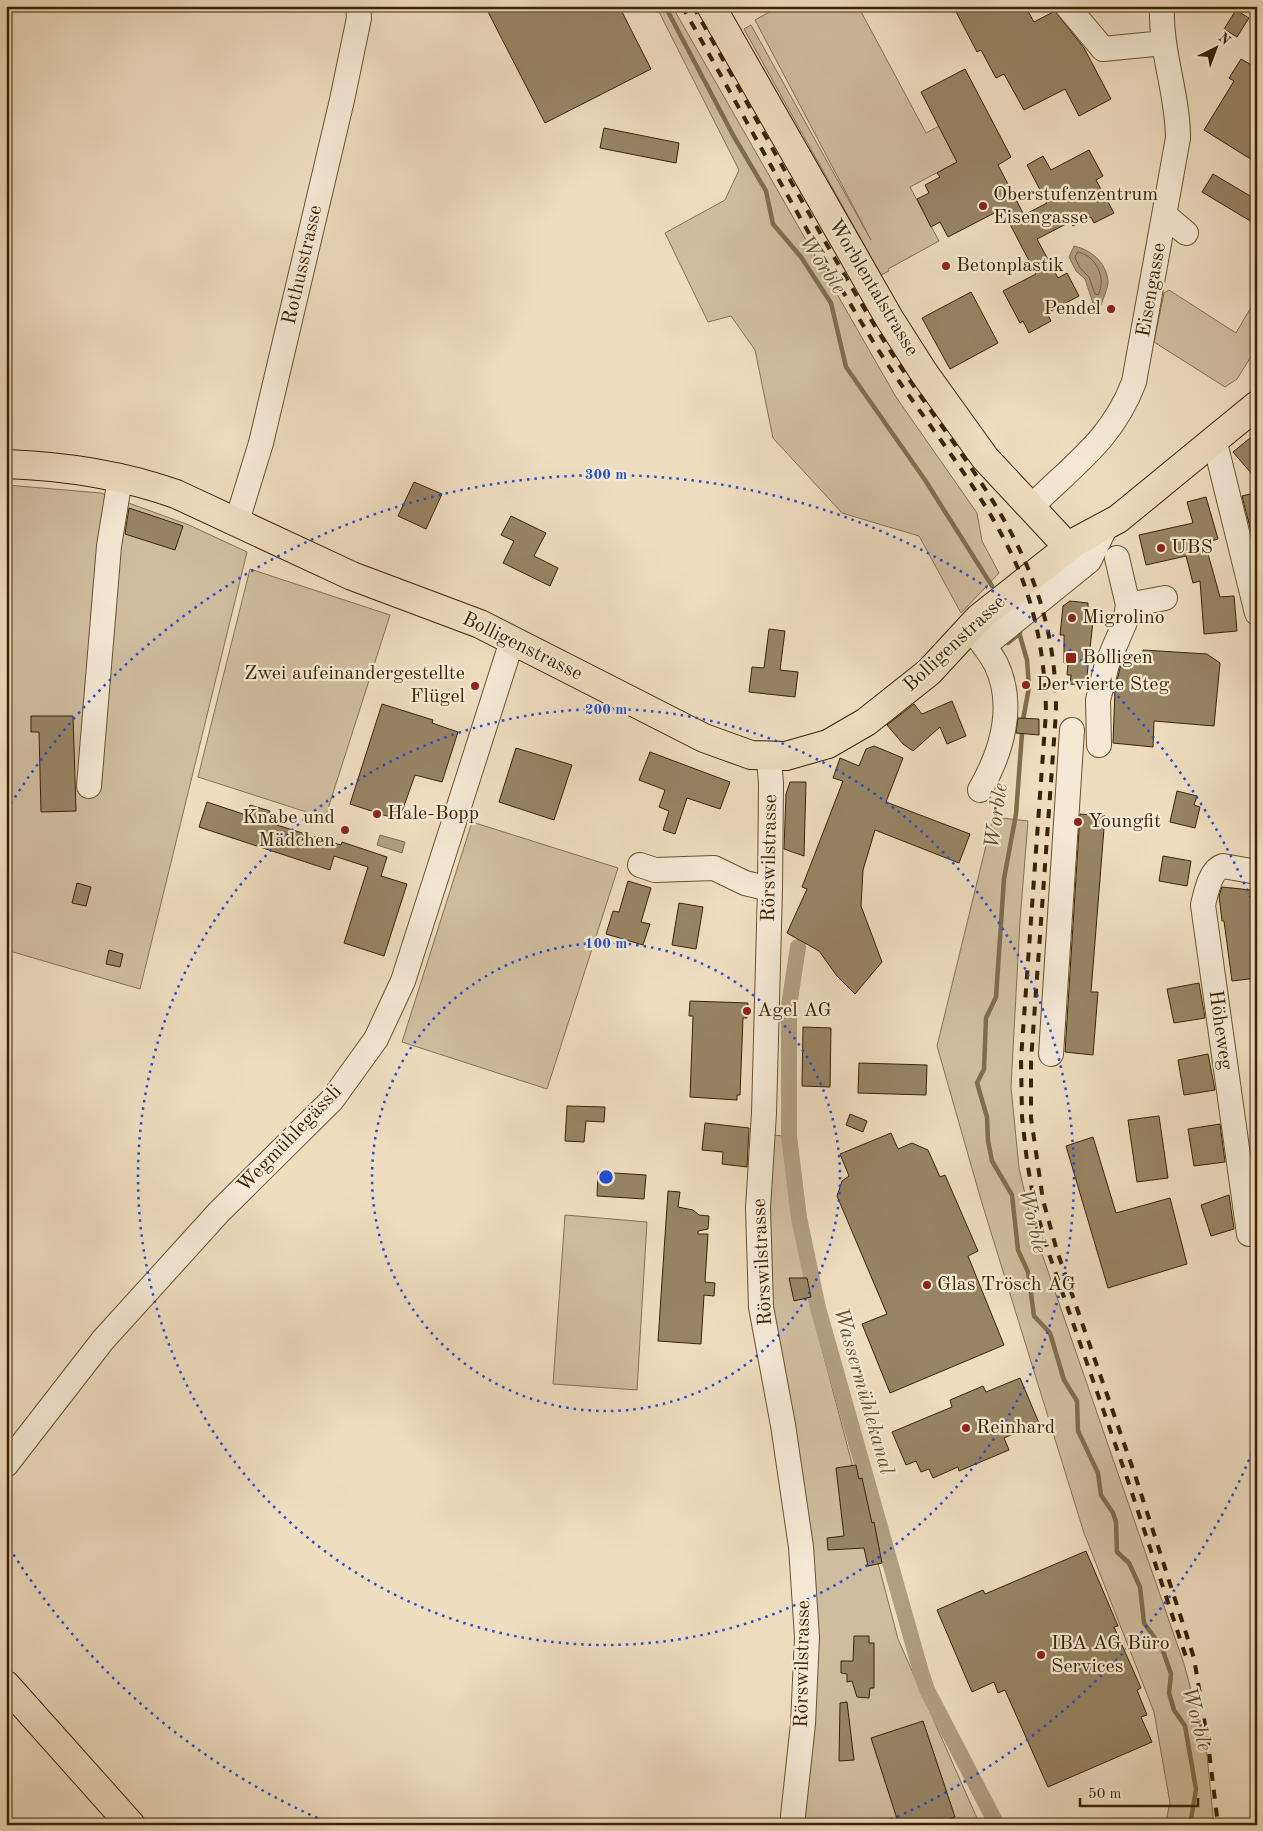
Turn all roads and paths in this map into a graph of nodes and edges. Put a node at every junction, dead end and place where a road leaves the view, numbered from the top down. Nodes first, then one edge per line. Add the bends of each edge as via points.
1 (358, 6) edge
2 (711, 6) edge
3 (1067, 6) edge
4 (1162, 6) edge
5 (1165, 48) junction
6 (1133, 53) dead end
7 (1165, 215) junction
8 (1186, 233) dead end
9 (1257, 405) edge
10 (1214, 439) junction
11 (6, 464) edge
12 (120, 478) junction
13 (1032, 506) junction
14 (237, 521) junction
15 (1104, 528) junction
16 (1068, 547) junction
17 (1117, 558) dead end
18 (1165, 598) dead end
19 (1128, 605) junction
20 (1257, 613) edge
21 (1257, 620) edge
22 (1257, 631) edge
23 (977, 636) junction
24 (512, 641) junction
25 (1072, 730) dead end
26 (1099, 745) dead end
27 (769, 756) junction
28 (89, 786) dead end
29 (980, 790) dead end
30 (640, 866) dead end
31 (1257, 872) edge
32 (770, 889) junction
33 (1051, 1054) dead end
34 (1249, 1234) dead end
35 (6, 1465) edge
36 (6, 1685) edge
37 (131, 1825) edge
38 (792, 1825) edge

1 - 14 street, Rothusstrasse via 359,18 335,129 261,443
2 - 13 main road, Worblentalstrasse via 924,374 985,458
3 - 5 street via 1103,49
4 - 5 street, Eisengasse
5 - 6 street
5 - 7 street, Eisengasse via 1178,138
7 - 8 street
7 - 13 street, Eisengasse via 1139,364 1126,402 1098,444
9 - 10 main road, Bolligenstrasse
10 - 15 main road, Bolligenstrasse
10 - 20 street
11 - 12 main road, Bolligenstrasse
12 - 14 main road, Bolligenstrasse via 176,494
12 - 28 street via 109,546
13 - 16 main road, Worblentalstrasse
14 - 24 main road, Bolligenstrasse via 352,576 480,624
15 - 16 main road, Bolligenstrasse
15 - 23 street via 1089,561
16 - 23 main road, Bolligenstrasse
17 - 19 street
18 - 19 street
19 - 26 street via 1098,700
21 - 22 street via 1254,620
23 - 27 main road, Bolligenstrasse via 852,731 808,751
23 - 29 street via 997,666 1004,692 1000,747
24 - 27 main road, Bolligenstrasse via 704,738 751,755
24 - 35 street, Wegmühlegässli via 403,980 376,1039 332,1100 219,1212 103,1340
25 - 33 street
27 - 32 street, Rörswilstrasse
30 - 32 street via 655,870 714,868 745,883
31 - 34 street, Höheweg via 1219,867 1214,872 1203,905
32 - 38 street, Rörswilstrasse via 758,1208 761,1306 801,1548 807,1637 803,1724
36 - 37 main road

